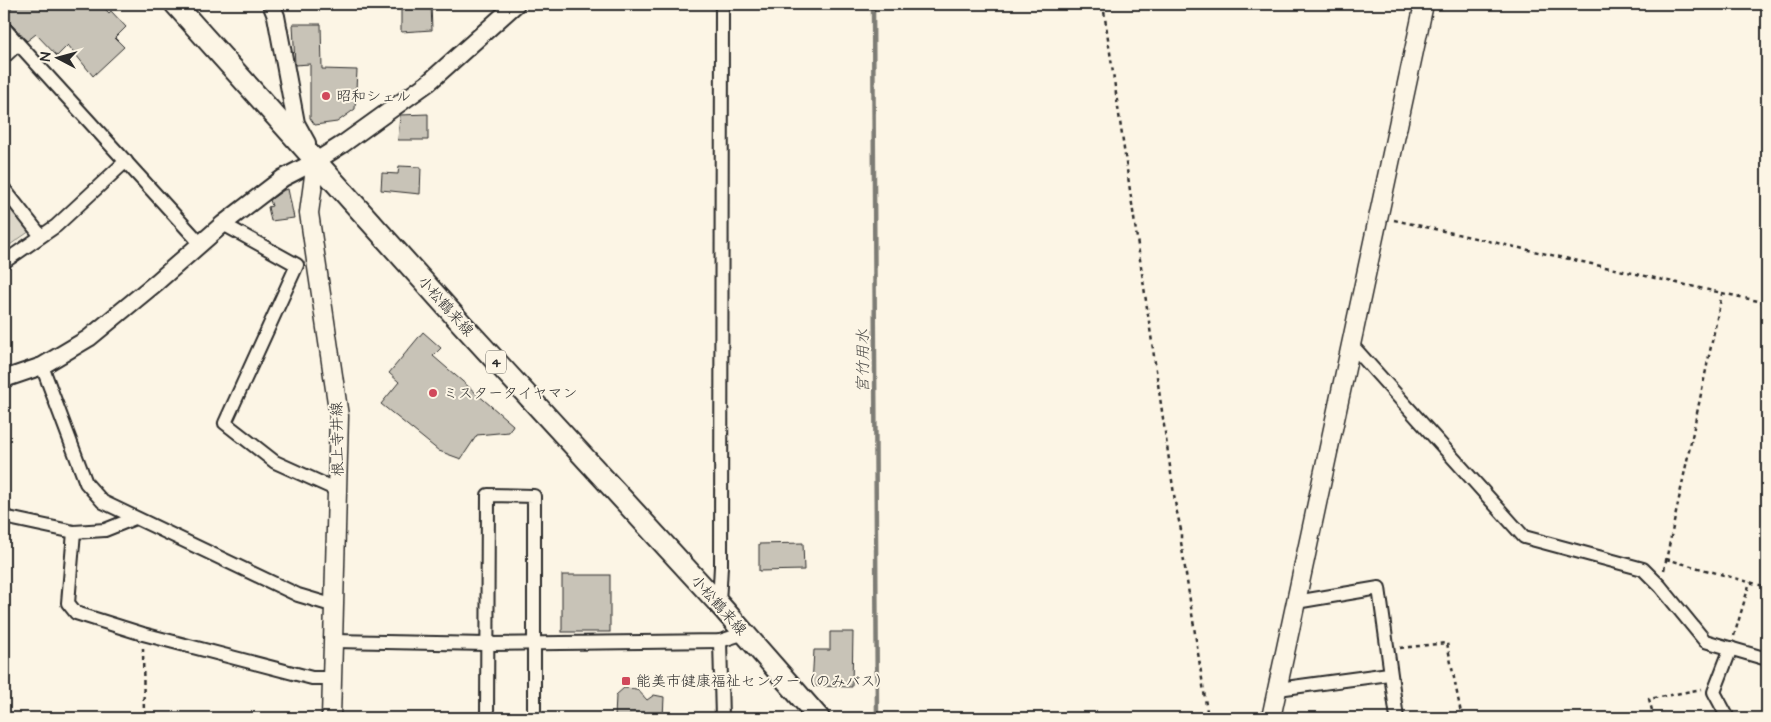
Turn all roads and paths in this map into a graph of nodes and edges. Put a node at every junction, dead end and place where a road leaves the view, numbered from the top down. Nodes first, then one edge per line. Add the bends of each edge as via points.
1 (175, 4) edge
2 (516, 4) edge
3 (722, 4) edge
4 (1103, 4) edge
5 (1424, 4) edge
6 (276, 8) edge
7 (4, 28) edge
8 (18, 44) junction
9 (4, 57) edge
10 (126, 161) junction
11 (316, 161) junction
12 (4, 188) edge
13 (1378, 217) junction
14 (223, 224) junction
15 (41, 236) junction
16 (200, 243) junction
17 (4, 262) edge
18 (1722, 294) junction
19 (1767, 303) edge
20 (1350, 343) junction
21 (42, 366) junction
22 (4, 379) edge
23 (337, 490) junction
24 (4, 516) edge
25 (135, 518) junction
26 (74, 532) junction
27 (1666, 559) junction
28 (1750, 582) junction
29 (1660, 586) junction
30 (1767, 587) edge
31 (1296, 602) junction
32 (719, 604) junction
33 (335, 606) junction
34 (745, 633) junction
35 (143, 634) junction
36 (334, 641) junction
37 (720, 641) junction
38 (533, 643) junction
39 (487, 644) junction
40 (1731, 648) junction
41 (1386, 650) junction
42 (1767, 659) edge
43 (1390, 674) junction
44 (332, 678) junction
45 (1716, 687) junction
46 (1278, 689) junction
47 (144, 718) edge
48 (331, 718) edge
49 (486, 718) edge
50 (534, 718) edge
51 (722, 718) edge
52 (819, 718) edge
53 (1208, 718) edge
54 (1271, 718) edge
55 (1397, 718) edge
56 (1462, 718) edge
57 (1654, 718) edge
58 (1728, 718) edge

1 - 11 main road, 小松鶴来線 / 4
2 - 11 street via 428,83
3 - 32 street
4 - 53 path
5 - 13 main road
6 - 11 street via 296,123
7 - 8 street
8 - 9 street
8 - 10 street
10 - 15 street
10 - 16 street
11 - 14 street via 283,178
11 - 23 main road, 根上寺井線 via 309,213 339,416
11 - 32 main road, 小松鶴来線 / 4
12 - 15 street
13 - 18 path
13 - 20 main road
14 - 16 street
14 - 23 street via 297,265 225,423 275,462
15 - 17 street
16 - 21 street via 89,338
18 - 19 path
18 - 27 path
20 - 29 street via 1524,537 1643,569
20 - 31 main road
21 - 22 street
21 - 25 street via 86,483 103,502
23 - 33 main road, 根上寺井線
24 - 26 street
25 - 26 street via 105,530
25 - 33 street via 298,595
26 - 35 street via 68,603 76,613
27 - 28 path
27 - 29 path
28 - 30 path
28 - 40 path
29 - 40 street via 1705,641
31 - 41 street via 1379,588
31 - 46 main road
32 - 34 main road, 小松鶴来線 / 4
33 - 36 main road, 根上寺井線
34 - 37 street
34 - 52 main road, 小松鶴来線 / 4
35 - 44 street via 312,678
35 - 47 path
36 - 39 street
36 - 44 main road, 根上寺井線
37 - 38 street
37 - 51 street
38 - 39 street
38 - 39 street via 534,496 488,495
38 - 50 street
39 - 49 street
40 - 42 street
40 - 45 street
41 - 43 street
41 - 56 path via 1447,643
43 - 46 street
43 - 55 street
44 - 48 main road, 根上寺井線
45 - 57 path via 1649,699
45 - 58 street via 1714,692
46 - 54 main road

